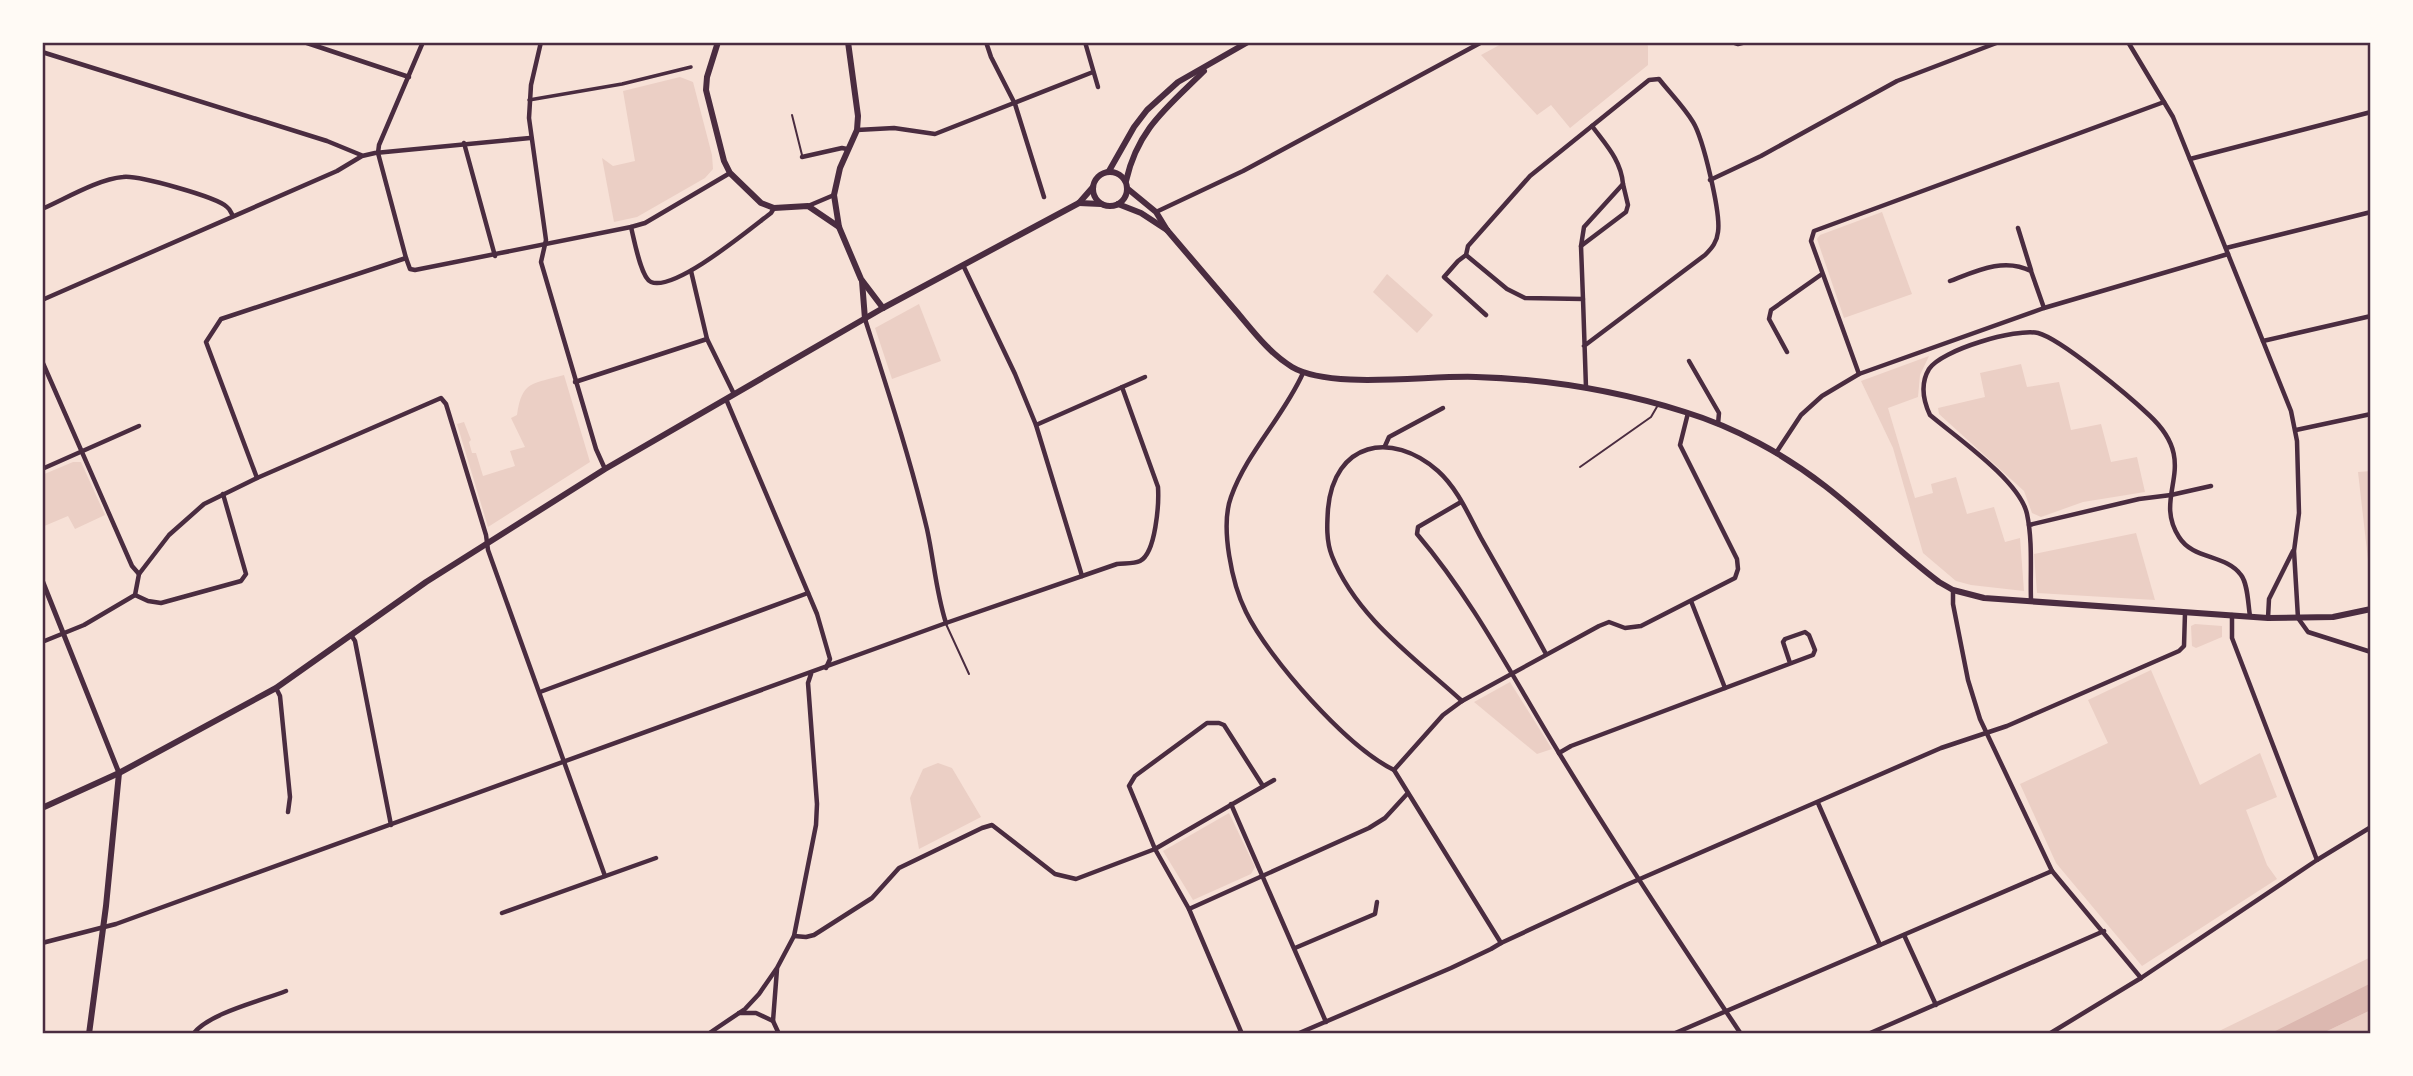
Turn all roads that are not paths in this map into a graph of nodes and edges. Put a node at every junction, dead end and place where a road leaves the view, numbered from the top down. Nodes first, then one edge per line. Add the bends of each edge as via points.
1 (304, 42) edge
2 (423, 42) edge
3 (541, 42) edge
4 (718, 42) edge
5 (848, 42) edge
6 (986, 42) edge
7 (1085, 42) edge
8 (1248, 42) edge
9 (1482, 42) edge
10 (1732, 42) edge
11 (1746, 42) edge
12 (1999, 42) edge
13 (2128, 42) edge
14 (42, 52) edge
15 (1209, 66) junction
16 (691, 67) dead end
17 (1093, 72) junction
18 (408, 77) junction
19 (1098, 87) dead end
20 (529, 100) junction
21 (2164, 102) junction
22 (1015, 104) junction
23 (2371, 111) edge
24 (792, 115) dead end
25 (1592, 126) junction
26 (857, 130) junction
27 (530, 138) junction
28 (464, 143) junction
29 (847, 149) junction
30 (378, 153) junction
31 (362, 156) junction
32 (802, 157) joint
33 (2190, 159) junction
34 (1109, 171) junction
35 (730, 173) junction
36 (1710, 180) junction
37 (1126, 181) junction
38 (1623, 184) junction
39 (1093, 187) junction
40 (1128, 189) junction
41 (834, 195) junction
42 (1044, 197) dead end
43 (1079, 203) junction
44 (1101, 204) junction
45 (1118, 204) junction
46 (808, 206) junction
47 (774, 208) junction
48 (42, 209) edge
49 (1156, 212) junction
50 (2371, 212) edge
51 (233, 216) junction
52 (631, 227) junction
53 (839, 227) junction
54 (2018, 228) dead end
55 (1167, 230) junction
56 (544, 246) junction
57 (1581, 246) junction
58 (2227, 251) junction
59 (1466, 255) junction
60 (495, 256) junction
61 (406, 258) junction
62 (963, 265) junction
63 (691, 271) junction
64 (2031, 271) junction
65 (1822, 274) junction
66 (861, 279) junction
67 (1950, 281) dead end
68 (1583, 299) junction
69 (42, 300) edge
70 (883, 308) junction
71 (2044, 308) junction
72 (1486, 315) dead end
73 (2371, 316) edge
74 (865, 318) junction
75 (708, 339) junction
76 (2263, 341) junction
77 (1584, 346) junction
78 (1787, 352) dead end
79 (42, 361) edge
80 (1689, 361) dead end
81 (1303, 373) junction
82 (1858, 374) junction
83 (1145, 377) dead end
84 (575, 382) junction
85 (1122, 387) junction
86 (1586, 389) junction
87 (734, 394) junction
88 (726, 399) junction
89 (1658, 404) junction
90 (1443, 408) dead end
91 (1688, 413) junction
92 (2371, 414) edge
93 (139, 425) dead end
94 (1036, 425) junction
95 (1718, 425) junction
96 (2296, 430) junction
97 (1385, 446) junction
98 (81, 451) junction
99 (1776, 453) junction
100 (1580, 467) dead end
101 (42, 469) edge
102 (605, 469) junction
103 (257, 478) junction
104 (2211, 486) dead end
105 (223, 494) junction
106 (2171, 495) junction
107 (1461, 502) junction
108 (2029, 525) junction
109 (487, 543) junction
110 (2294, 551) junction
111 (139, 575) junction
112 (1082, 576) junction
113 (42, 580) edge
114 (1954, 590) junction
115 (808, 593) junction
116 (135, 595) junction
117 (1691, 601) junction
118 (2031, 603) junction
119 (2371, 609) edge
120 (2185, 613) junction
121 (2234, 615) junction
122 (2250, 616) junction
123 (2268, 618) junction
124 (2298, 618) junction
125 (946, 624) junction
126 (64, 633) junction
127 (351, 635) junction
128 (42, 642) edge
129 (2371, 652) edge
130 (1546, 654) junction
131 (1790, 663) junction
132 (825, 668) junction
133 (811, 673) junction
134 (1512, 673) junction
135 (970, 674) dead end
136 (276, 688) junction
137 (1725, 688) junction
138 (540, 692) junction
139 (1462, 701) junction
140 (1987, 733) junction
141 (1559, 753) junction
142 (564, 762) junction
143 (1394, 770) junction
144 (119, 773) junction
145 (1274, 780) dead end
146 (1263, 786) junction
147 (1407, 794) junction
148 (1818, 803) junction
149 (1231, 804) junction
150 (42, 808) edge
151 (288, 812) dead end
152 (390, 825) junction
153 (2371, 827) edge
154 (1155, 849) junction
155 (656, 858) dead end
156 (2317, 860) junction
157 (2052, 871) junction
158 (1264, 875) junction
159 (605, 876) junction
160 (1640, 879) junction
161 (1377, 902) dead end
162 (1189, 909) junction
163 (502, 913) dead end
164 (103, 929) junction
165 (2104, 931) junction
166 (1904, 935) junction
167 (794, 936) junction
168 (42, 943) edge
169 (1501, 943) junction
170 (1880, 945) junction
171 (1295, 948) junction
172 (777, 968) junction
173 (2141, 978) junction
174 (286, 991) dead end
175 (1936, 1005) junction
176 (1725, 1010) junction
177 (738, 1014) junction
178 (773, 1021) junction
179 (1326, 1022) junction
180 (89, 1034) edge
181 (193, 1034) edge
182 (708, 1034) edge
183 (779, 1034) edge
184 (1242, 1034) edge
185 (1297, 1034) edge
186 (1674, 1034) edge
187 (1741, 1034) edge
188 (1868, 1034) edge
189 (2049, 1034) edge

1 - 18 street
2 - 18 street
3 - 20 street
4 - 35 main road via 706,90
5 - 26 main road
6 - 22 street
7 - 17 street
8 - 15 main road
9 - 49 street
10 - 11 street
12 - 36 street via 1897,82
13 - 21 street
14 - 31 street
15 - 34 main road via 1178,82 1147,110
15 - 37 main road via 1147,130 1131,159
16 - 20 street
17 - 19 street
17 - 22 street
18 - 30 street
20 - 27 street
21 - 33 street
21 - 65 street via 1814,231 1811,242
22 - 26 street via 935,134 894,128
22 - 42 street
23 - 33 street
24 - 32 lane
25 - 36 street via 1649,80 1658,79 1693,121
25 - 38 street via 1617,160
25 - 59 street via 1530,176 1468,246
26 - 29 main road
27 - 28 street
27 - 56 street
28 - 30 street
28 - 60 street
29 - 32 street
29 - 41 main road
30 - 31 street
30 - 61 street
31 - 51 street
33 - 58 street
34 - 37 main road
34 - 39 main road via 1098,176
35 - 47 main road via 761,203
35 - 52 street
36 - 77 street via 1719,226 1713,246
37 - 40 main road
38 - 57 street via 1584,227
38 - 57 street via 1626,212
39 - 43 main road
39 - 44 main road
40 - 45 main road
40 - 49 main road
41 - 46 street
41 - 53 main road
43 - 44 main road
43 - 62 main road
44 - 45 main road
45 - 55 main road
46 - 47 main road
46 - 53 main road
47 - 63 street
48 - 51 street via 124,176 214,200 227,206
49 - 55 main road
50 - 58 street
51 - 69 street
52 - 56 street
52 - 63 street via 644,275 651,282
53 - 66 main road
54 - 64 street
55 - 81 main road via 1264,343
56 - 60 street
56 - 84 street via 541,262
57 - 68 street
58 - 71 street
58 - 76 street
59 - 68 street via 1525,298
59 - 72 street via 1444,277
60 - 61 street via 415,270
61 - 103 street via 221,319 206,342
62 - 70 main road
62 - 94 street
63 - 75 street
64 - 67 street via 1992,265
64 - 71 street
65 - 78 street via 1771,310 1769,318
65 - 82 street
66 - 70 main road
66 - 74 main road
68 - 77 street
70 - 74 main road
71 - 82 street
73 - 76 street
74 - 87 main road
74 - 125 street via 928,532
75 - 84 street
75 - 87 street
76 - 96 street
77 - 86 street
79 - 98 street
80 - 95 street via 1719,413
81 - 86 main road via 1341,380 1475,377
81 - 143 street via 1230,499 1227,549 1246,611 1285,670 1326,716
82 - 99 street via 1801,415
83 - 85 street
84 - 102 street
85 - 94 street
85 - 112 street via 1158,487 1150,550 1140,561
86 - 89 main road
87 - 88 main road
88 - 102 main road
88 - 115 street
89 - 91 main road
89 - 100 lane via 1651,417
90 - 97 street via 1389,437
91 - 95 main road
91 - 117 street via 1680,445 1738,569 1735,578
92 - 96 street
93 - 98 street
94 - 112 street
95 - 99 main road
96 - 110 street via 2299,513
97 - 107 street via 1405,450 1431,466
97 - 139 street via 1360,452 1338,472 1326,527 1331,554 1360,606
98 - 101 street
98 - 111 street
99 - 114 main road via 1825,486 1922,569
102 - 109 main road
103 - 105 street
103 - 109 street via 441,398
104 - 106 street
105 - 111 street via 204,504 169,535
105 - 116 street via 246,574 242,581 160,603
106 - 108 street
106 - 108 street via 2177,468 2174,451 2150,415 2058,341 2037,333 2010,333 1939,359 1923,385 1924,401 1930,415 2012,486 2023,502
106 - 122 street via 2173,528 2183,544 2231,565 2243,577
107 - 130 street
107 - 134 street via 1418,527 1417,534 1446,568
108 - 118 street
109 - 127 main road
109 - 138 street
110 - 123 street via 2269,599
110 - 124 street
111 - 116 street
112 - 125 street
113 - 126 street
114 - 118 main road
114 - 140 street via 1968,680
115 - 132 street via 831,659
115 - 138 street
116 - 126 street
117 - 130 street via 1641,626 1625,628 1609,622
117 - 137 street
118 - 120 main road
119 - 124 main road
120 - 121 main road
120 - 140 street via 2184,646 2179,652
121 - 122 main road
121 - 156 street via 2232,638
122 - 123 main road
123 - 124 main road
124 - 129 street via 2308,632
125 - 132 street
125 - 135 lane
126 - 128 street
126 - 144 street
127 - 136 main road
127 - 152 street
130 - 134 street
131 - 131 street via 1813,655 1815,650 1805,632 1783,642
131 - 137 street
132 - 133 street
133 - 142 street
133 - 167 street via 816,825
134 - 139 street
134 - 141 street
136 - 144 main road
136 - 151 street
137 - 141 street
138 - 142 street
139 - 143 street via 1443,715
140 - 148 street via 1941,748
140 - 157 street
141 - 160 street
142 - 152 street
142 - 159 street
143 - 147 street
144 - 150 main road
144 - 164 main road
145 - 146 street
146 - 149 street
146 - 154 street via 1224,725 1208,723 1131,780 1129,790
147 - 158 street via 1369,828
147 - 169 street
148 - 160 street
148 - 170 street
149 - 154 street
149 - 158 street
152 - 164 street
153 - 156 street
154 - 162 street
154 - 167 street via 1076,879 1066,878 992,825 899,868 872,898 814,935
155 - 159 street
156 - 173 street
157 - 165 street
157 - 166 street
158 - 162 street
158 - 171 street
159 - 163 street
160 - 169 street
160 - 176 street
161 - 171 street via 1375,914
162 - 184 street
164 - 168 street
164 - 180 main road
165 - 173 street
165 - 175 street
166 - 170 street
166 - 175 street
167 - 172 street
169 - 179 street
170 - 176 street
171 - 179 street
172 - 177 street
172 - 178 street
173 - 189 street
174 - 181 street via 217,1017
175 - 188 street
176 - 186 street
176 - 187 street
177 - 178 street via 756,1013
177 - 182 street
178 - 183 street
179 - 185 street

